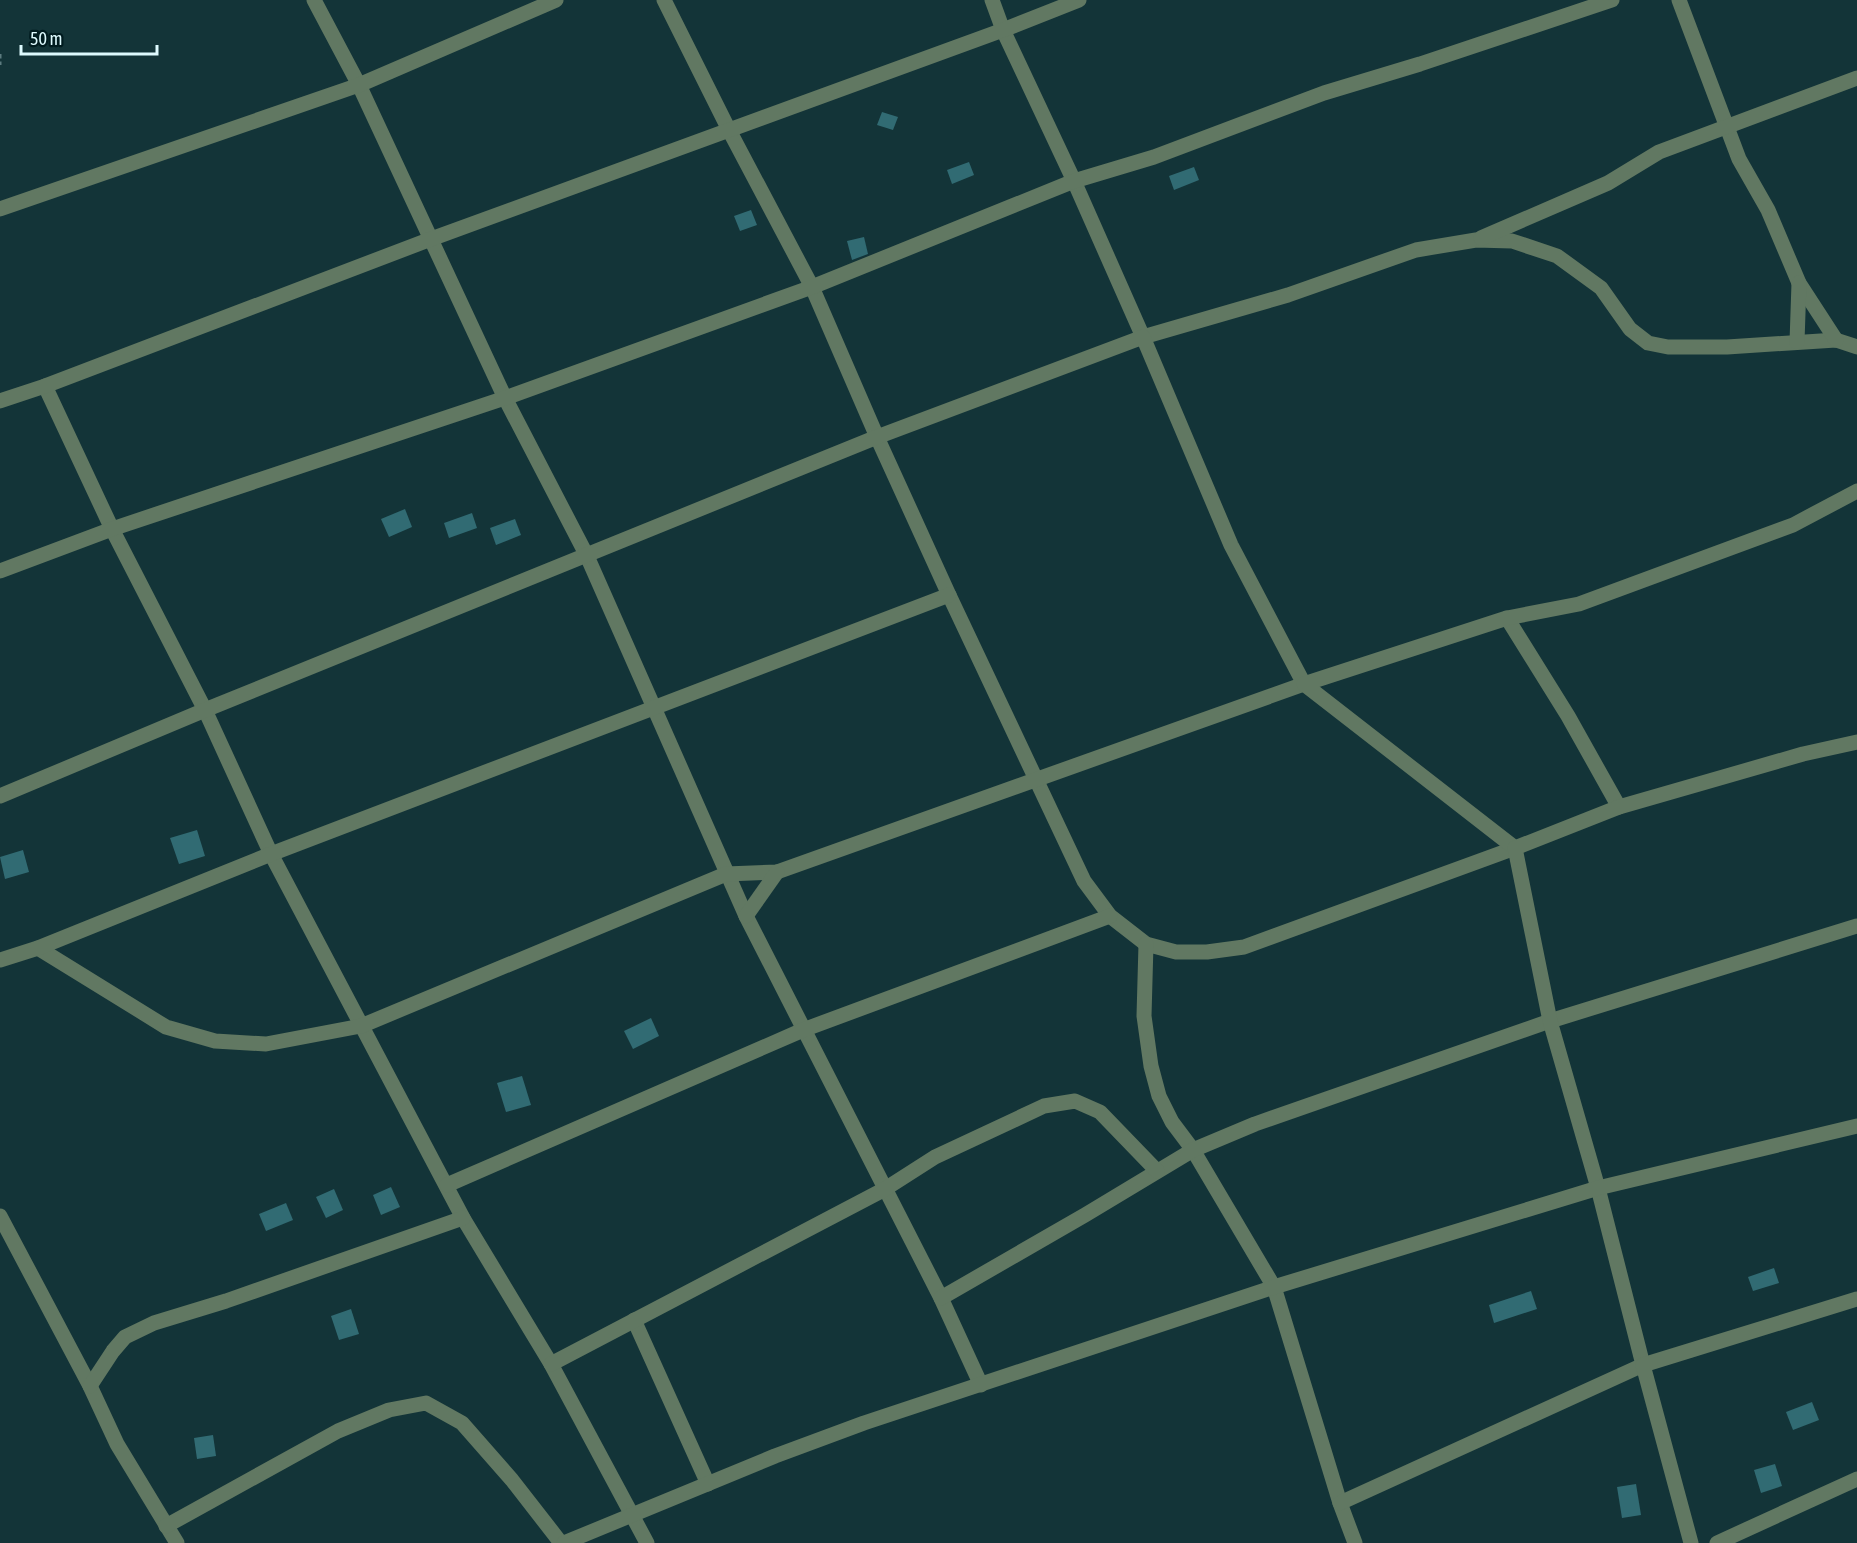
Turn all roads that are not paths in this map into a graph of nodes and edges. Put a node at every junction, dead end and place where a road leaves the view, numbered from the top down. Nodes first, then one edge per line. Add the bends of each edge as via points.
1 (314, 0) edge
2 (556, 0) edge
3 (664, 0) edge
4 (993, 0) edge
5 (1079, 0) edge
6 (1612, 0) edge
7 (1679, 0) edge
8 (1003, 30) junction
9 (1857, 78) edge
10 (359, 85) junction
11 (1726, 125) junction
12 (729, 130) junction
13 (1074, 181) junction
14 (0, 209) edge
15 (431, 239) junction
16 (1476, 240) junction
17 (1799, 283) junction
18 (812, 287) junction
19 (1143, 337) junction
20 (1836, 340) junction
21 (1797, 342) junction
22 (1857, 347) edge
23 (45, 386) junction
24 (505, 398) junction
25 (0, 401) edge
26 (877, 437) junction
27 (1857, 491) edge
28 (112, 529) junction
29 (587, 556) junction
30 (0, 571) edge
31 (949, 595) junction
32 (1507, 618) junction
33 (1304, 684) junction
34 (655, 707) junction
35 (205, 710) junction
36 (1857, 742) edge
37 (1035, 780) junction
38 (0, 796) edge
39 (1619, 807) junction
40 (1515, 848) junction
41 (271, 854) junction
42 (777, 872) junction
43 (726, 874) junction
44 (746, 916) junction
45 (1110, 916) junction
46 (1857, 926) edge
47 (1146, 944) junction
48 (38, 948) junction
49 (0, 960) edge
50 (1550, 1021) junction
51 (361, 1026) junction
52 (802, 1030) junction
53 (1857, 1126) edge
54 (1193, 1150) junction
55 (1157, 1171) junction
56 (447, 1185) junction
57 (1598, 1188) junction
58 (885, 1189) junction
59 (0, 1216) edge
60 (463, 1218) junction
61 (1274, 1287) junction
62 (941, 1298) junction
63 (1857, 1299) edge
64 (634, 1320) junction
65 (551, 1364) junction
66 (1643, 1365) junction
67 (981, 1385) junction
68 (90, 1386) junction
69 (1857, 1479) edge
70 (708, 1484) junction
71 (1340, 1503) junction
72 (632, 1515) junction
73 (166, 1526) junction
74 (177, 1543) edge
75 (563, 1543) edge
76 (647, 1543) edge
77 (1355, 1543) edge
78 (1691, 1543) edge
79 (1717, 1543) edge

1 - 10 street
2 - 10 street
3 - 12 street
4 - 8 street
5 - 8 street
6 - 13 street via 1324,93 1154,157
7 - 11 street
8 - 12 street
8 - 13 street
9 - 11 street
10 - 14 street
10 - 15 street
11 - 16 street via 1659,152 1608,183
11 - 17 street
12 - 15 street
12 - 18 street
13 - 18 street
13 - 19 street
15 - 23 street
15 - 24 street
16 - 19 street via 1416,250 1288,295
16 - 21 street via 1512,241 1557,256 1601,288 1630,329 1648,343 1727,347
17 - 20 street
17 - 21 street
18 - 24 street
18 - 26 street
19 - 26 street
19 - 33 street via 1231,545
20 - 21 street
20 - 22 street
23 - 25 street
23 - 28 street
24 - 28 street
24 - 29 street
26 - 29 street
26 - 31 street
27 - 32 street via 1793,525 1693,563 1579,604
28 - 30 street
28 - 35 street
29 - 34 street
29 - 35 street
31 - 34 street
31 - 37 street
32 - 33 street
32 - 39 street
33 - 37 street
33 - 40 street
34 - 41 street
34 - 43 street
35 - 38 street
35 - 41 street
36 - 39 street
37 - 42 street
37 - 45 street via 1084,881
39 - 40 street
40 - 47 street via 1244,947 1176,952
40 - 50 street
41 - 48 street
41 - 51 street
42 - 43 street
42 - 44 street
43 - 44 street
43 - 51 street
44 - 52 street
45 - 47 street
45 - 52 street
46 - 50 street
47 - 54 street via 1144,1016 1151,1066 1159,1096 1172,1122
48 - 49 street
48 - 51 street via 166,1027 215,1041 266,1044
50 - 54 street via 1302,1107
50 - 57 street
51 - 56 street
52 - 56 street
52 - 58 street
53 - 57 street
54 - 55 street
54 - 61 street
55 - 58 street via 1100,1112 1075,1101 1044,1106 935,1157
55 - 62 street
56 - 60 street
57 - 61 street
57 - 66 street
58 - 62 street
58 - 64 street
59 - 68 street
60 - 65 street
60 - 68 street via 154,1323 125,1337
61 - 67 street
61 - 71 street
62 - 67 street
63 - 66 street
64 - 65 street
64 - 70 street
65 - 72 street
66 - 71 street
66 - 78 street
67 - 70 street via 864,1423
68 - 73 street via 117,1444
69 - 79 street
70 - 72 street
71 - 77 street
72 - 75 street
72 - 76 street
73 - 74 street
73 - 75 street via 338,1431 389,1410 426,1403 462,1423

